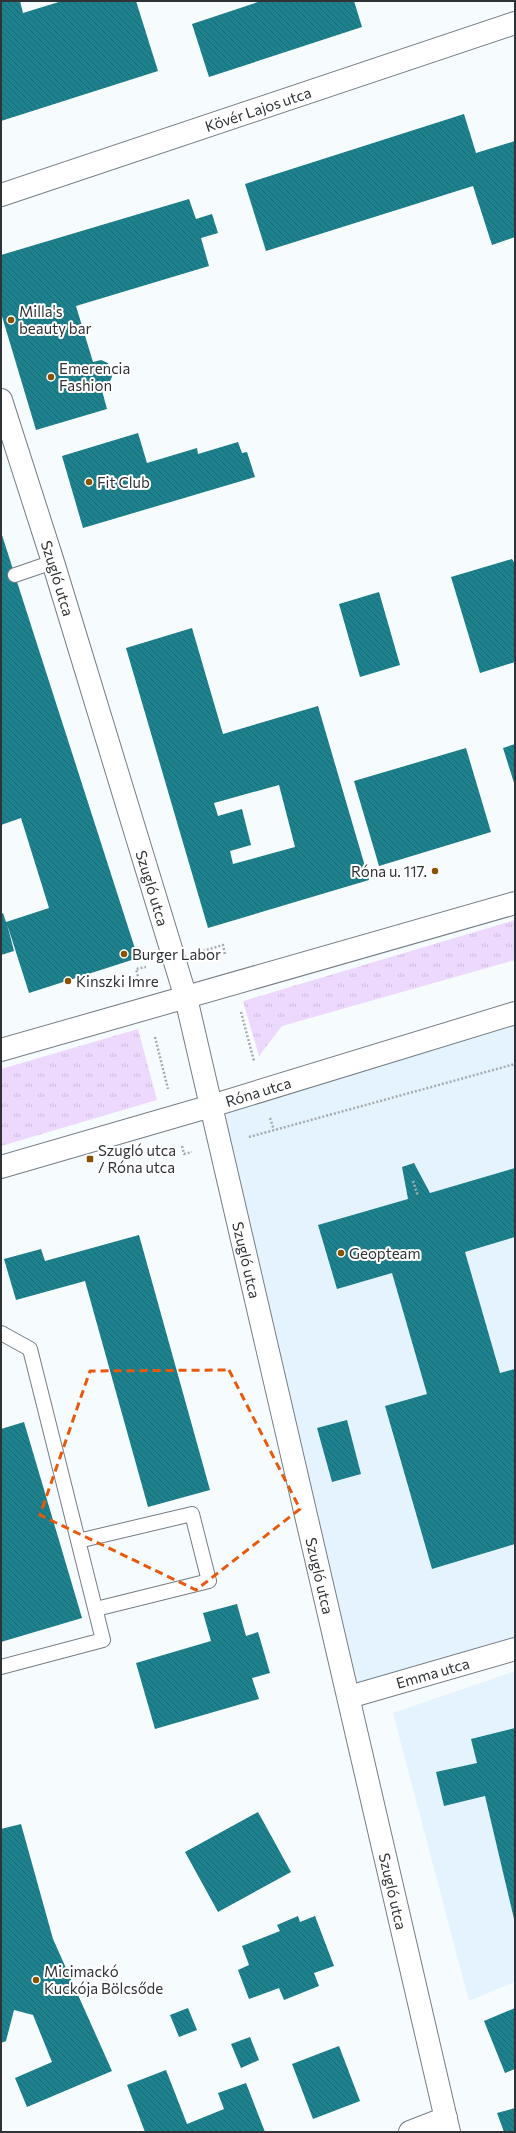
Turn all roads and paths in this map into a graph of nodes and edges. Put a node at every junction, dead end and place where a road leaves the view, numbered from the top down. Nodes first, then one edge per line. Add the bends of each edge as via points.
1 (515, 23) edge
2 (1, 195) edge
3 (1, 400) edge
4 (53, 562) junction
5 (15, 574) dead end
6 (515, 903) edge
7 (186, 998) junction
8 (515, 1012) edge
9 (1, 1050) edge
10 (211, 1106) junction
11 (1, 1167) edge
12 (413, 1181) dead end
13 (418, 1196) dead end
14 (1, 1333) edge
15 (78, 1540) junction
16 (96, 1609) junction
17 (515, 1649) edge
18 (1, 1668) edge
19 (350, 1697) junction
20 (448, 2125) edge
21 (410, 2132) edge

1 - 2 street, Kövér Lajos utca
3 - 4 street, Szugló utca
4 - 5 lane
4 - 7 street, Szugló utca
6 - 7 street
7 - 9 street
7 - 10 street, Szugló utca
8 - 10 street, Róna utca
10 - 11 street, Róna utca
10 - 19 street, Szugló utca
12 - 13 path
14 - 15 lane via 30,1349
15 - 16 lane
15 - 16 lane via 192,1514 209,1581
16 - 18 lane via 103,1640
17 - 19 street, Emma utca
19 - 20 street, Szugló utca
20 - 21 street

